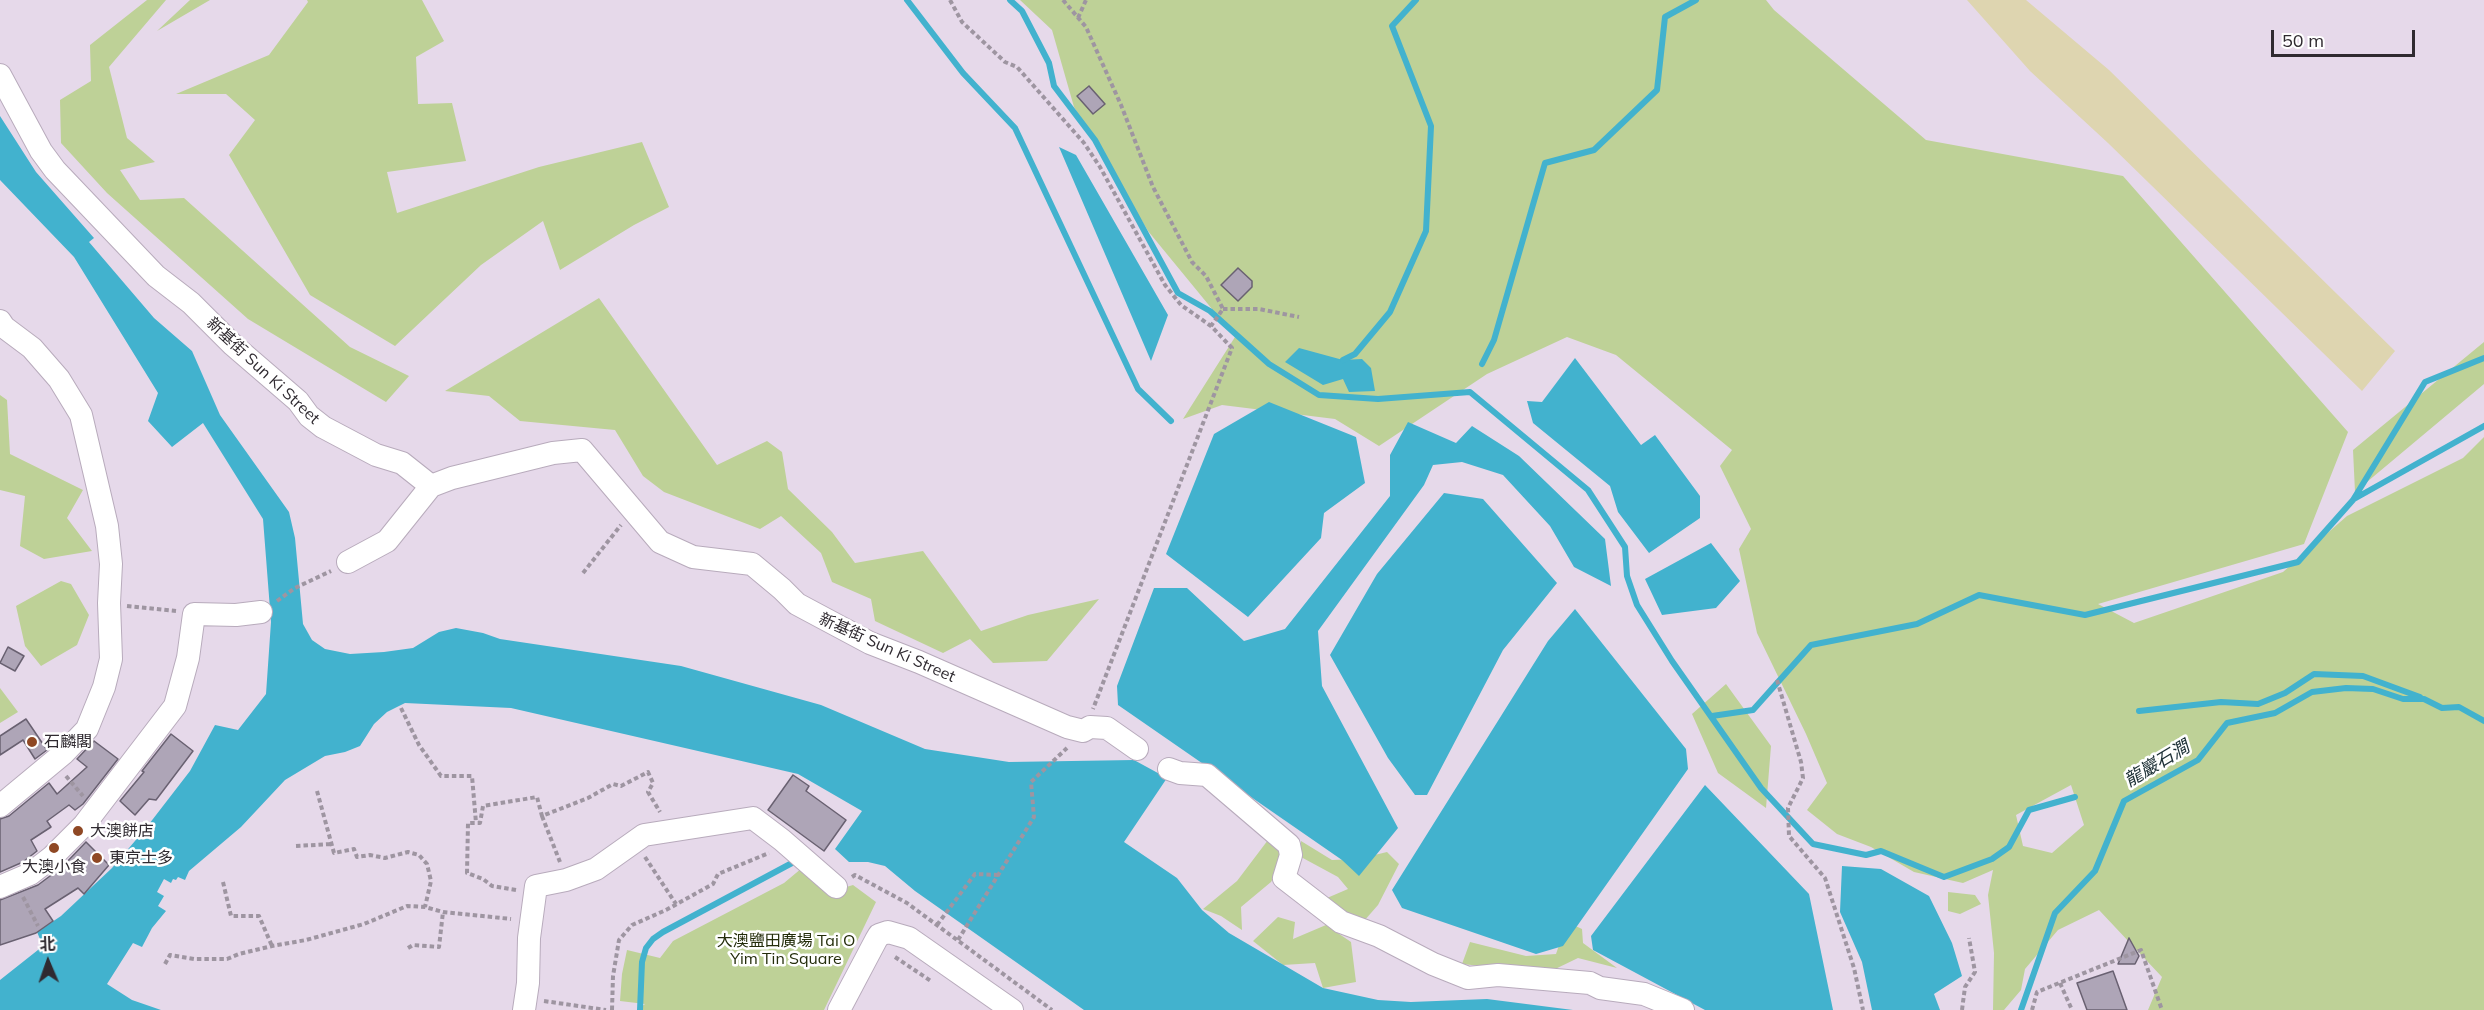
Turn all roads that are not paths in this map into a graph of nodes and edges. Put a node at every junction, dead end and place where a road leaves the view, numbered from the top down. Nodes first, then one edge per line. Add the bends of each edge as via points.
1 (0, 75) edge
2 (0, 321) edge
3 (431, 486) junction
4 (348, 562) road end
5 (261, 612) road end
6 (1137, 749) dead end
7 (1169, 769) dead end
8 (0, 806) edge
9 (0, 887) edge
10 (836, 887) road end
11 (525, 1004) edge
12 (839, 1010) edge
13 (1012, 1010) edge
14 (1683, 1010) edge

1 - 3 street, 新基街 Sun Ki Street via 55,170 156,276 191,303 316,422 355,445 402,464
2 - 8 street via 32,348 59,379 81,415 107,526 111,564 111,659 87,729
3 - 4 street via 387,541
3 - 6 street, 新基街 Sun Ki Street via 553,453 582,450 660,542 693,557 752,564 797,604 870,643 1067,727 1083,731 1090,727 1107,728
5 - 9 street via 194,614 188,658 175,706 84,825 30,874
7 - 14 street via 1208,776 1289,845 1291,855 1284,878 1341,922 1468,978 1498,975 1590,983 1644,994
10 - 11 street via 753,818 644,835 596,869 536,886
12 - 13 street via 879,935 888,932 909,938

